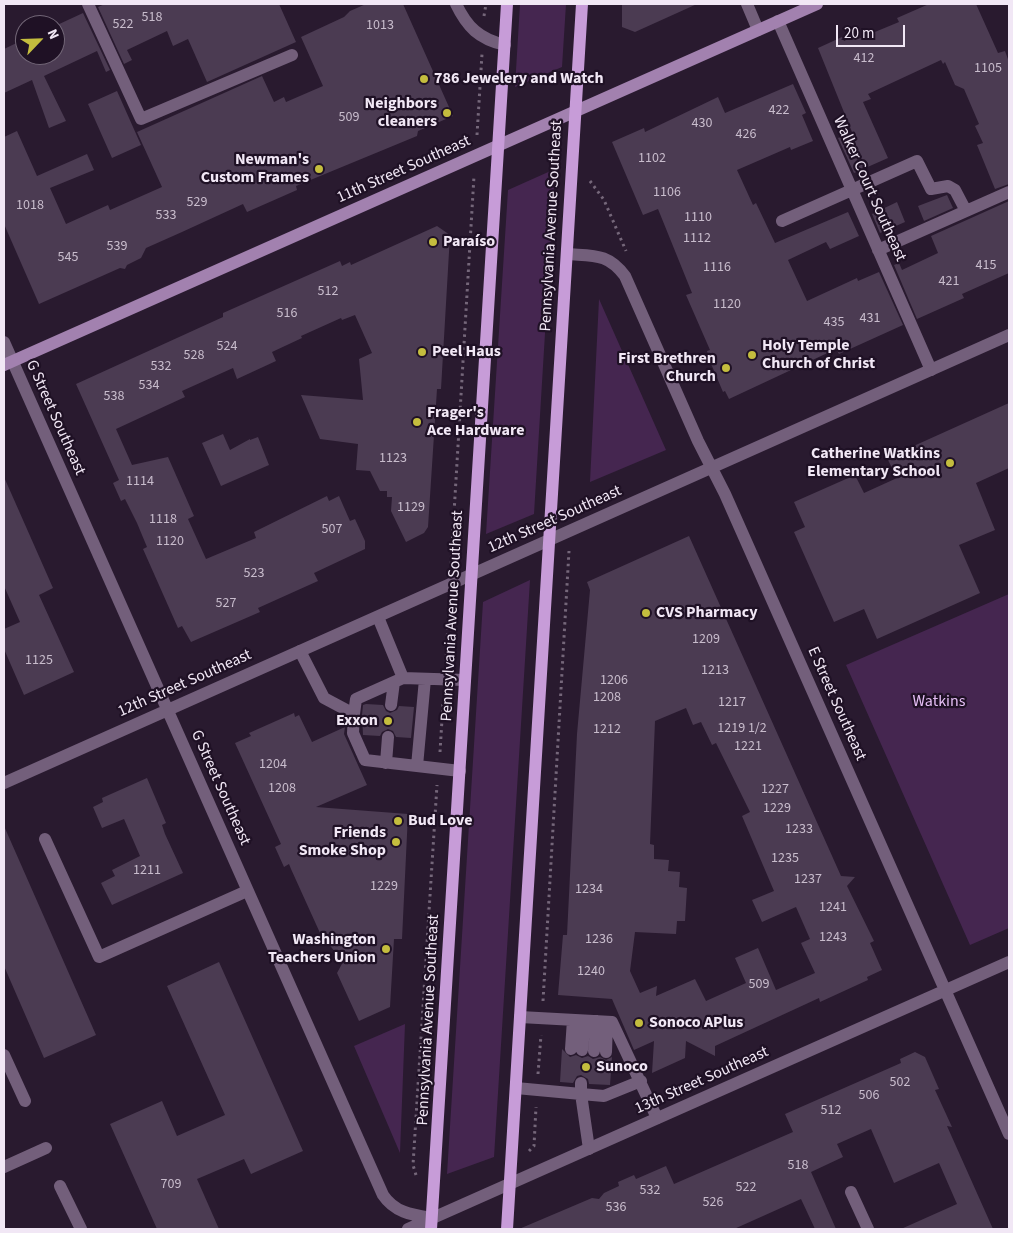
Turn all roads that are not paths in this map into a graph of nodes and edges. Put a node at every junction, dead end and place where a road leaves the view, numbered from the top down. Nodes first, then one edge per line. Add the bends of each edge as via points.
1 (88, 4) edge
2 (456, 4) edge
3 (507, 4) edge
4 (582, 4) edge
5 (747, 4) edge
6 (817, 4) edge
7 (778, 22) junction
8 (758, 30) junction
9 (505, 45) junction
10 (292, 55) dead end
11 (576, 111) junction
12 (498, 145) junction
13 (852, 190) junction
14 (1009, 192) edge
15 (966, 211) junction
16 (782, 221) dead end
17 (878, 250) junction
18 (568, 254) junction
19 (1009, 335) edge
20 (4, 342) edge
21 (8, 363) edge
22 (931, 370) junction
23 (712, 467) junction
24 (549, 541) junction
25 (472, 575) junction
26 (378, 617) junction
27 (300, 651) junction
28 (425, 679) junction
29 (398, 680) junction
30 (465, 680) junction
31 (391, 705) dead end
32 (167, 710) junction
33 (354, 714) junction
34 (388, 737) dead end
35 (386, 763) junction
36 (417, 766) junction
37 (460, 771) junction
38 (4, 783) edge
39 (46, 839) dead end
40 (248, 891) junction
41 (1009, 962) edge
42 (945, 991) junction
43 (520, 1018) junction
44 (590, 1021) junction
45 (4, 1055) edge
46 (641, 1081) junction
47 (516, 1088) junction
48 (587, 1089) junction
49 (24, 1102) dead end
50 (657, 1118) junction
51 (1009, 1134) edge
52 (46, 1148) dead end
53 (589, 1149) junction
54 (4, 1167) edge
55 (510, 1184) junction
56 (60, 1186) dead end
57 (851, 1192) dead end
58 (432, 1224) edge
59 (81, 1229) edge
60 (408, 1229) edge
61 (507, 1229) edge
62 (868, 1229) edge

1 - 10 street via 141,119
2 - 9 street via 468,26 482,38
3 - 9 main road, Pennsylvania Avenue Southeast
4 - 11 main road, Pennsylvania Avenue Southeast
5 - 8 street
6 - 7 main road, 11th Street Southeast
7 - 8 main road, 11th Street Southeast
7 - 13 street, Walker Court Southeast
8 - 11 main road, 11th Street Southeast
9 - 12 main road, Pennsylvania Avenue Southeast
11 - 12 main road, 11th Street Southeast
11 - 18 main road, Pennsylvania Avenue Southeast
12 - 21 main road, 11th Street Southeast
12 - 25 main road, Pennsylvania Avenue Southeast
13 - 15 street via 918,161 931,189 955,190
13 - 16 street
13 - 17 street, Walker Court Southeast
14 - 15 street
15 - 17 street
17 - 22 street, Walker Court Southeast
18 - 23 street, E Street Southeast via 604,257 625,276
18 - 24 main road, Pennsylvania Avenue Southeast
19 - 22 street, 12th Street Southeast
20 - 21 street, G Street Southeast
21 - 32 street, G Street Southeast
22 - 23 street, 12th Street Southeast
23 - 24 street, 12th Street Southeast
23 - 42 street, E Street Southeast
24 - 25 street, 12th Street Southeast
24 - 43 main road, Pennsylvania Avenue Southeast
25 - 26 street, 12th Street Southeast
25 - 30 main road, Pennsylvania Avenue Southeast
26 - 27 street, 12th Street Southeast
26 - 29 street
27 - 32 street, 12th Street Southeast
27 - 33 street via 324,698
28 - 29 street
28 - 30 street
28 - 36 street
29 - 31 street
29 - 33 street via 356,699
30 - 37 main road, Pennsylvania Avenue Southeast
32 - 38 street, 12th Street Southeast
32 - 40 street, G Street Southeast
33 - 35 street via 353,734 365,760
34 - 35 street
35 - 36 street
36 - 37 street
37 - 58 main road, Pennsylvania Avenue Southeast
39 - 40 street via 99,957
40 - 58 street, G Street Southeast via 383,1196 401,1212
41 - 42 street, 13th Street Southeast
42 - 50 street, 13th Street Southeast
42 - 51 street, E Street Southeast
43 - 44 street
43 - 47 main road, Pennsylvania Avenue Southeast
44 - 44 street via 588,1051
44 - 46 street via 612,1022
45 - 49 street
46 - 48 street
46 - 50 street
47 - 48 street
47 - 55 main road, Pennsylvania Avenue Southeast
48 - 53 street
50 - 53 street, 13th Street Southeast
52 - 54 street
53 - 55 street, 13th Street Southeast
55 - 58 street, 13th Street Southeast
55 - 61 main road, Pennsylvania Avenue Southeast
56 - 59 street
57 - 62 street
58 - 60 street, 13th Street Southeast

